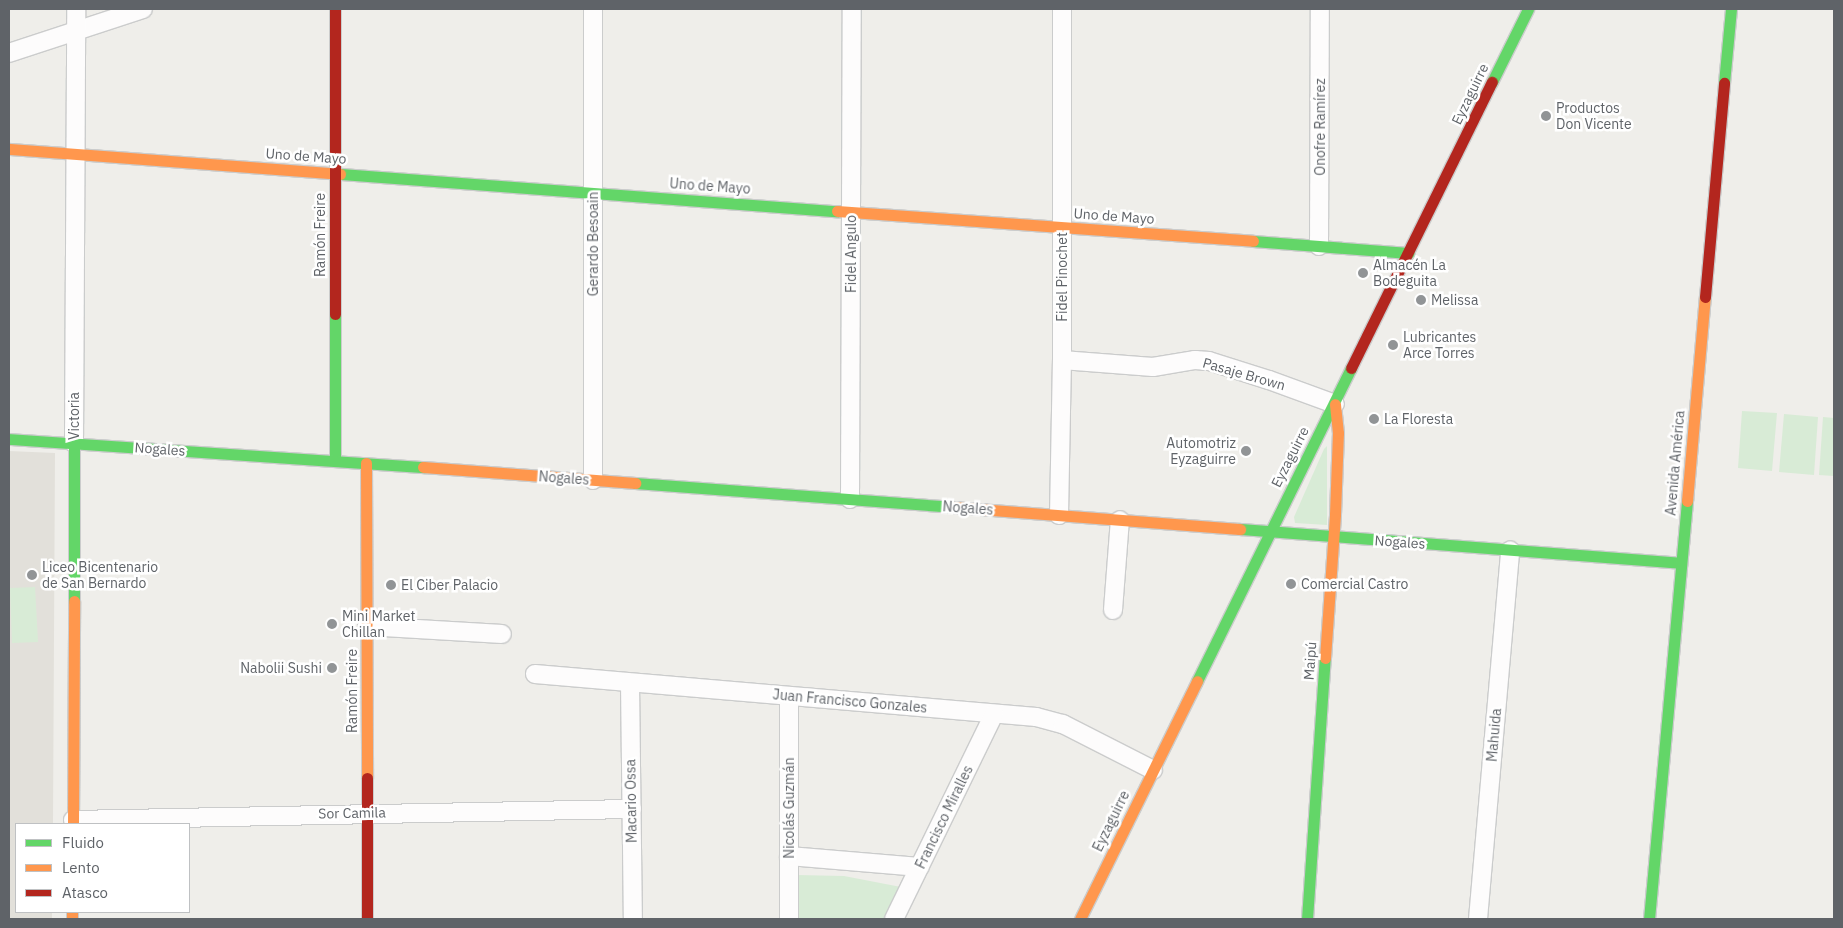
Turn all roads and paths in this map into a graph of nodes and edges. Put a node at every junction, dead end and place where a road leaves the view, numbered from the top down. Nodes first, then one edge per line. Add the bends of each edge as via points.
1 (76, 9) edge
2 (143, 9) edge
3 (335, 9) edge
4 (593, 9) edge
5 (852, 9) edge
6 (1062, 9) edge
7 (1320, 9) edge
8 (1528, 9) edge
9 (1731, 9) edge
10 (76, 32) junction
11 (9, 53) edge
12 (9, 149) edge
13 (75, 154) junction
14 (335, 173) junction
15 (593, 192) junction
16 (851, 211) junction
17 (1061, 227) junction
18 (1319, 246) junction
19 (1409, 253) junction
20 (1062, 360) junction
21 (1335, 404) junction
22 (9, 439) edge
23 (74, 443) junction
24 (335, 460) junction
25 (366, 463) junction
26 (593, 480) junction
27 (850, 499) junction
28 (1059, 516) junction
29 (1120, 520) junction
30 (1269, 532) junction
31 (1333, 537) junction
32 (1510, 550) junction
33 (1681, 563) junction
34 (1113, 610) dead end
35 (367, 626) junction
36 (502, 634) dead end
37 (535, 674) dead end
38 (630, 682) junction
39 (789, 696) junction
40 (994, 714) junction
41 (1153, 770) junction
42 (632, 809) junction
43 (367, 813) junction
44 (73, 822) edge
45 (789, 856) junction
46 (920, 867) junction
47 (367, 919) edge
48 (633, 919) edge
49 (789, 919) edge
50 (894, 919) edge
51 (1080, 919) edge
52 (1307, 919) edge
53 (1478, 919) edge
54 (1649, 919) edge

1 - 10 street, Victoria
2 - 10 street
3 - 14 street, Ramón Freire
4 - 15 street, Gerardo Besoain
5 - 16 street, Fidel Angulo
6 - 17 street, Fidel Pinochet
7 - 18 street, Onofre Ramírez
8 - 19 street, Eyzaguirre
9 - 33 street, Avenida América
10 - 11 street
10 - 13 street, Victoria
12 - 13 street, Uno de Mayo
13 - 14 street, Uno de Mayo
13 - 23 street, Victoria
14 - 15 street, Uno de Mayo
14 - 24 street, Ramón Freire
15 - 16 street, Uno de Mayo
15 - 26 street, Gerardo Besoain
16 - 17 street, Uno de Mayo
16 - 27 street, Fidel Angulo
17 - 18 street, Uno de Mayo
17 - 20 street, Fidel Pinochet
18 - 19 street, Uno de Mayo
19 - 21 street, Eyzaguirre
20 - 21 street, Pasaje Brown via 1153,368 1195,360 1209,361
20 - 28 street, Fidel Pinochet
21 - 30 street, Eyzaguirre
21 - 31 street, Maipú via 1338,433
22 - 23 street, Nogales
23 - 24 street, Nogales
23 - 44 street, Victoria
24 - 25 street, Nogales
25 - 26 street, Nogales
25 - 35 street, Ramón Freire
26 - 27 street, Nogales
27 - 28 street, Nogales
28 - 29 street, Nogales
29 - 30 street, Nogales
29 - 34 street
30 - 31 street, Nogales
30 - 41 street, Eyzaguirre
31 - 32 street, Nogales
31 - 52 street, Maipú
32 - 33 street, Nogales
32 - 53 street, Mahuida
33 - 54 street, Avenida América
35 - 36 street
35 - 43 street, Ramón Freire
37 - 38 street, Juan Francisco Gonzales
38 - 39 street, Juan Francisco Gonzales
38 - 42 street, Macario Ossa
39 - 40 street, Juan Francisco Gonzales
39 - 45 street, Nicolás Guzmán
40 - 41 street, Juan Francisco Gonzales via 1054,721
40 - 46 street, Francisco Miralles
41 - 51 street, Eyzaguirre
42 - 43 street, Sor Camila
42 - 48 street, Macario Ossa
43 - 44 street, Sor Camila
43 - 47 street, Ramón Freire
45 - 46 street
45 - 49 street, Nicolás Guzmán
46 - 50 street, Francisco Miralles

